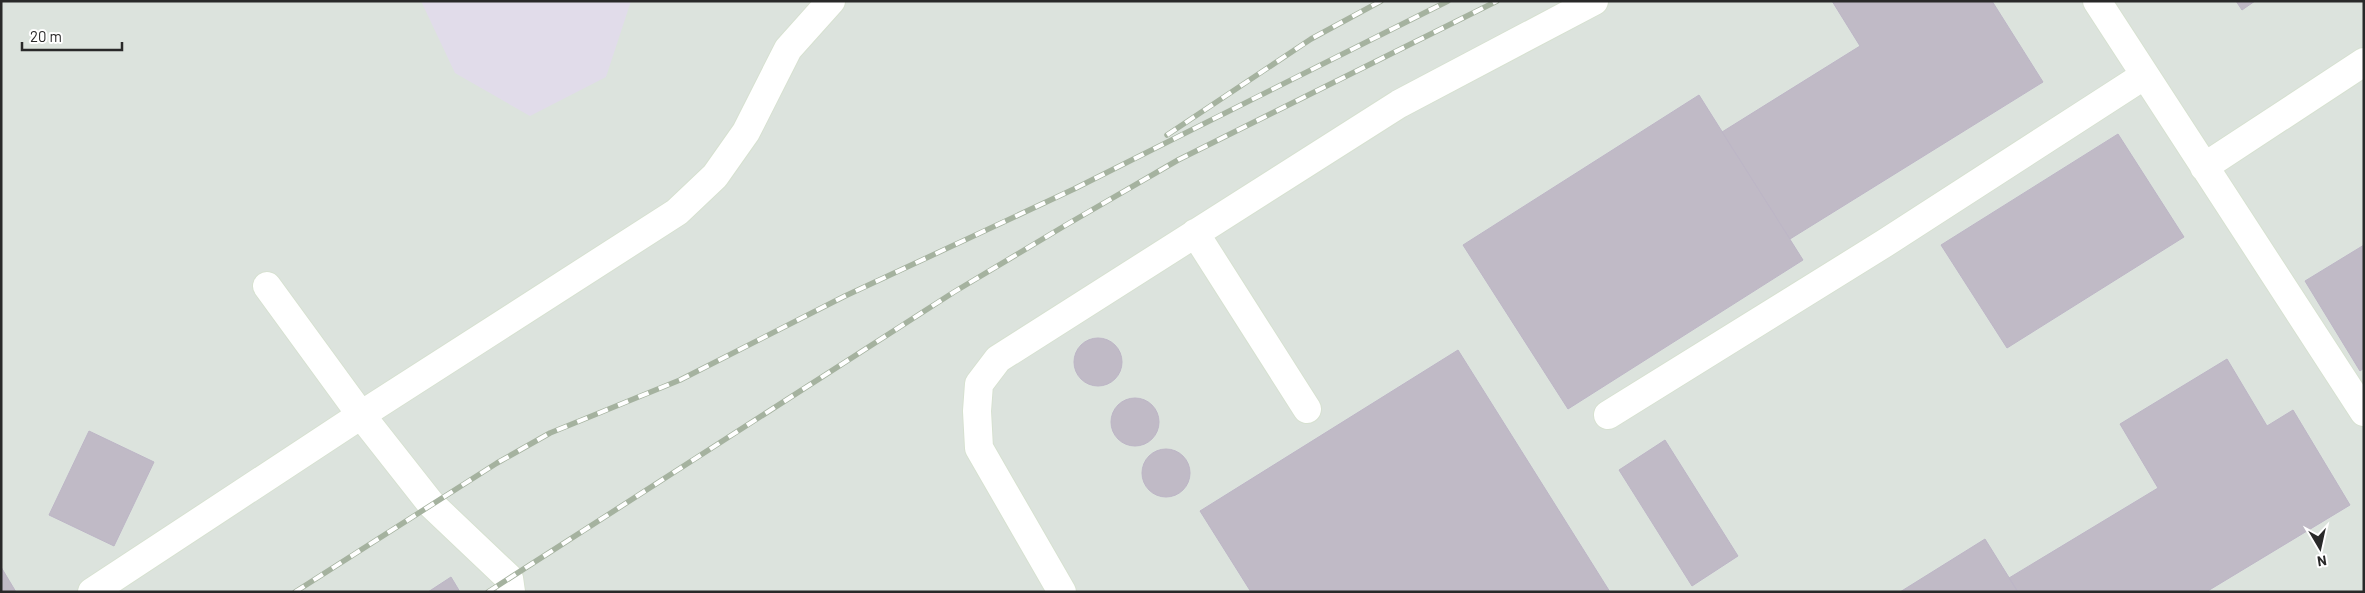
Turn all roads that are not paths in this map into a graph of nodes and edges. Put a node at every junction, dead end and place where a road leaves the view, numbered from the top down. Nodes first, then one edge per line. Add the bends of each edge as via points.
1 (831, 1) edge
2 (1594, 1) edge
3 (2097, 1) edge
4 (2364, 62) edge
5 (2144, 75) junction
6 (2204, 167) junction
7 (1195, 233) junction
8 (267, 286) dead end
9 (1307, 408) dead end
10 (2364, 412) edge
11 (360, 415) junction
12 (1608, 415) dead end
13 (92, 592) edge
14 (511, 592) edge
15 (1062, 592) edge

1 - 11 lane via 788,49 746,132 715,176 677,212
2 - 7 lane via 1399,104
3 - 5 lane
4 - 6 lane
5 - 6 lane
5 - 12 lane via 1885,243
6 - 10 lane
7 - 9 lane
7 - 15 lane via 998,359 980,384 977,412 979,448
8 - 11 lane
11 - 13 lane
11 - 14 lane via 431,504 509,578

